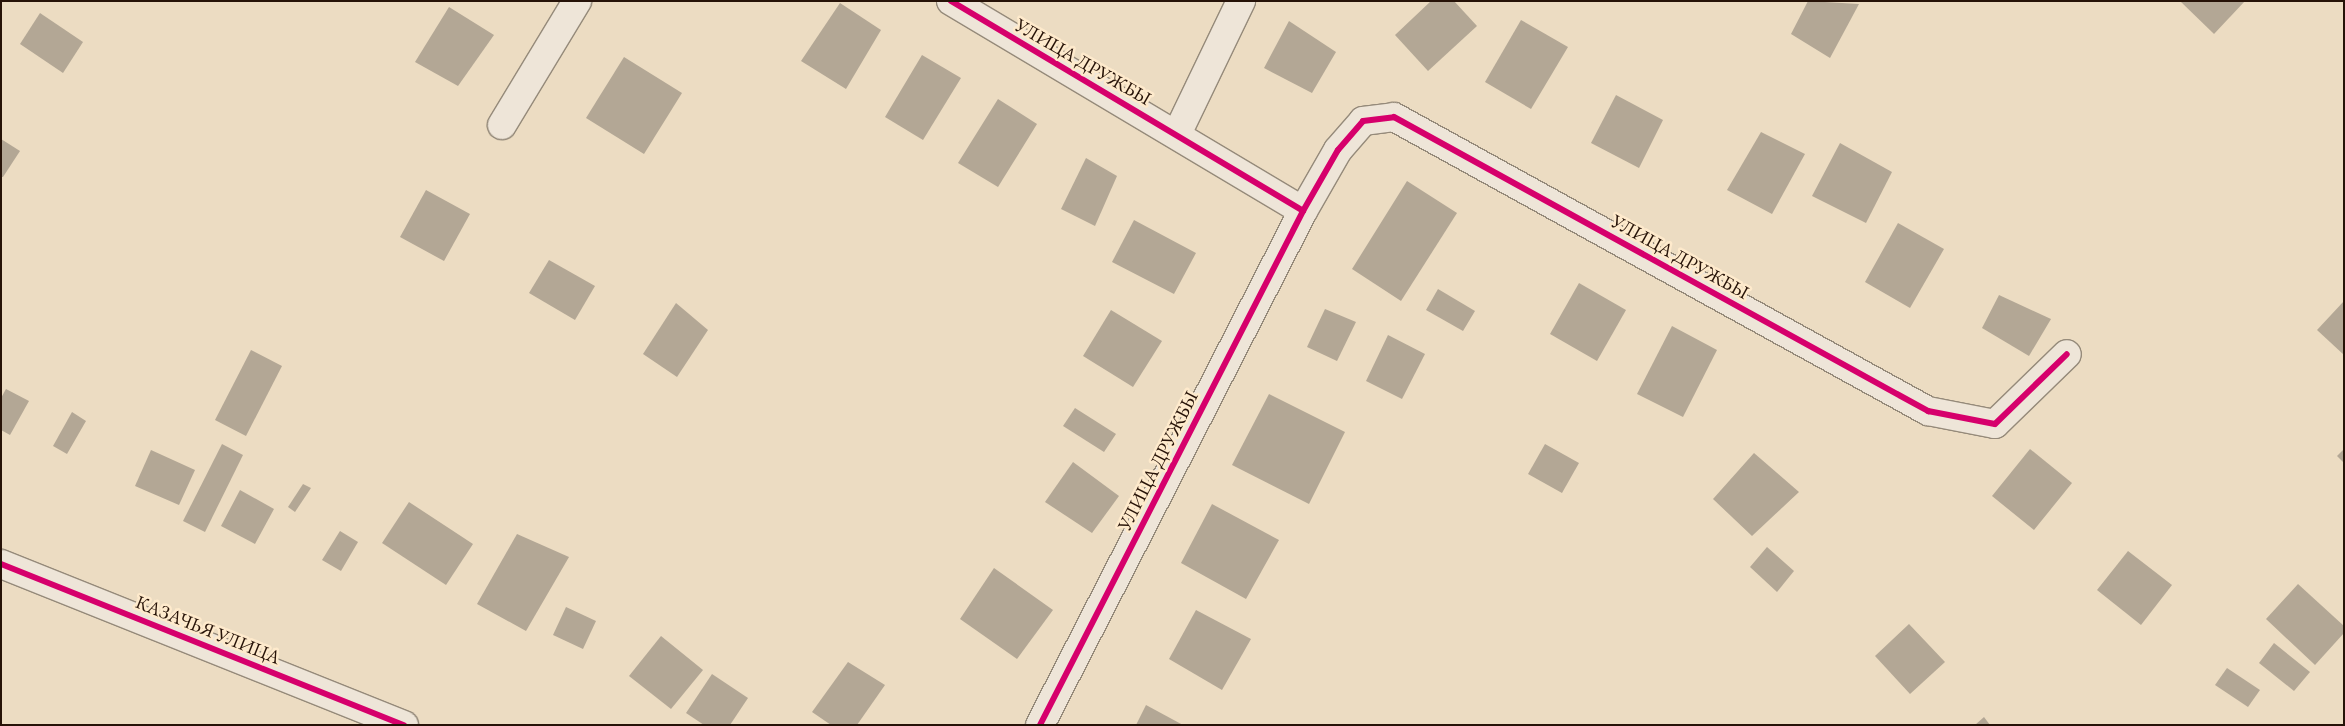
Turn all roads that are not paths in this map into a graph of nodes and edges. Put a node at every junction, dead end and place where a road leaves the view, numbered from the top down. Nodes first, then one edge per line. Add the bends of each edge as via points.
1 (577, 1) edge
2 (950, 1) edge
3 (1241, 1) edge
4 (502, 125) dead end
5 (1177, 134) junction
6 (1303, 211) junction
7 (2067, 354) dead end
8 (1, 564) edge
9 (404, 725) edge
10 (1040, 725) edge

1 - 4 street
2 - 5 street, УЛИЦА ДРУЖБЫ
3 - 5 street
5 - 6 street, УЛИЦА ДРУЖБЫ
6 - 7 street, УЛИЦА ДРУЖБЫ via 1338,150 1363,121 1394,117 1928,411 1995,424
6 - 10 street, УЛИЦА ДРУЖБЫ
8 - 9 street, КАЗАЧЬЯ УЛИЦА

